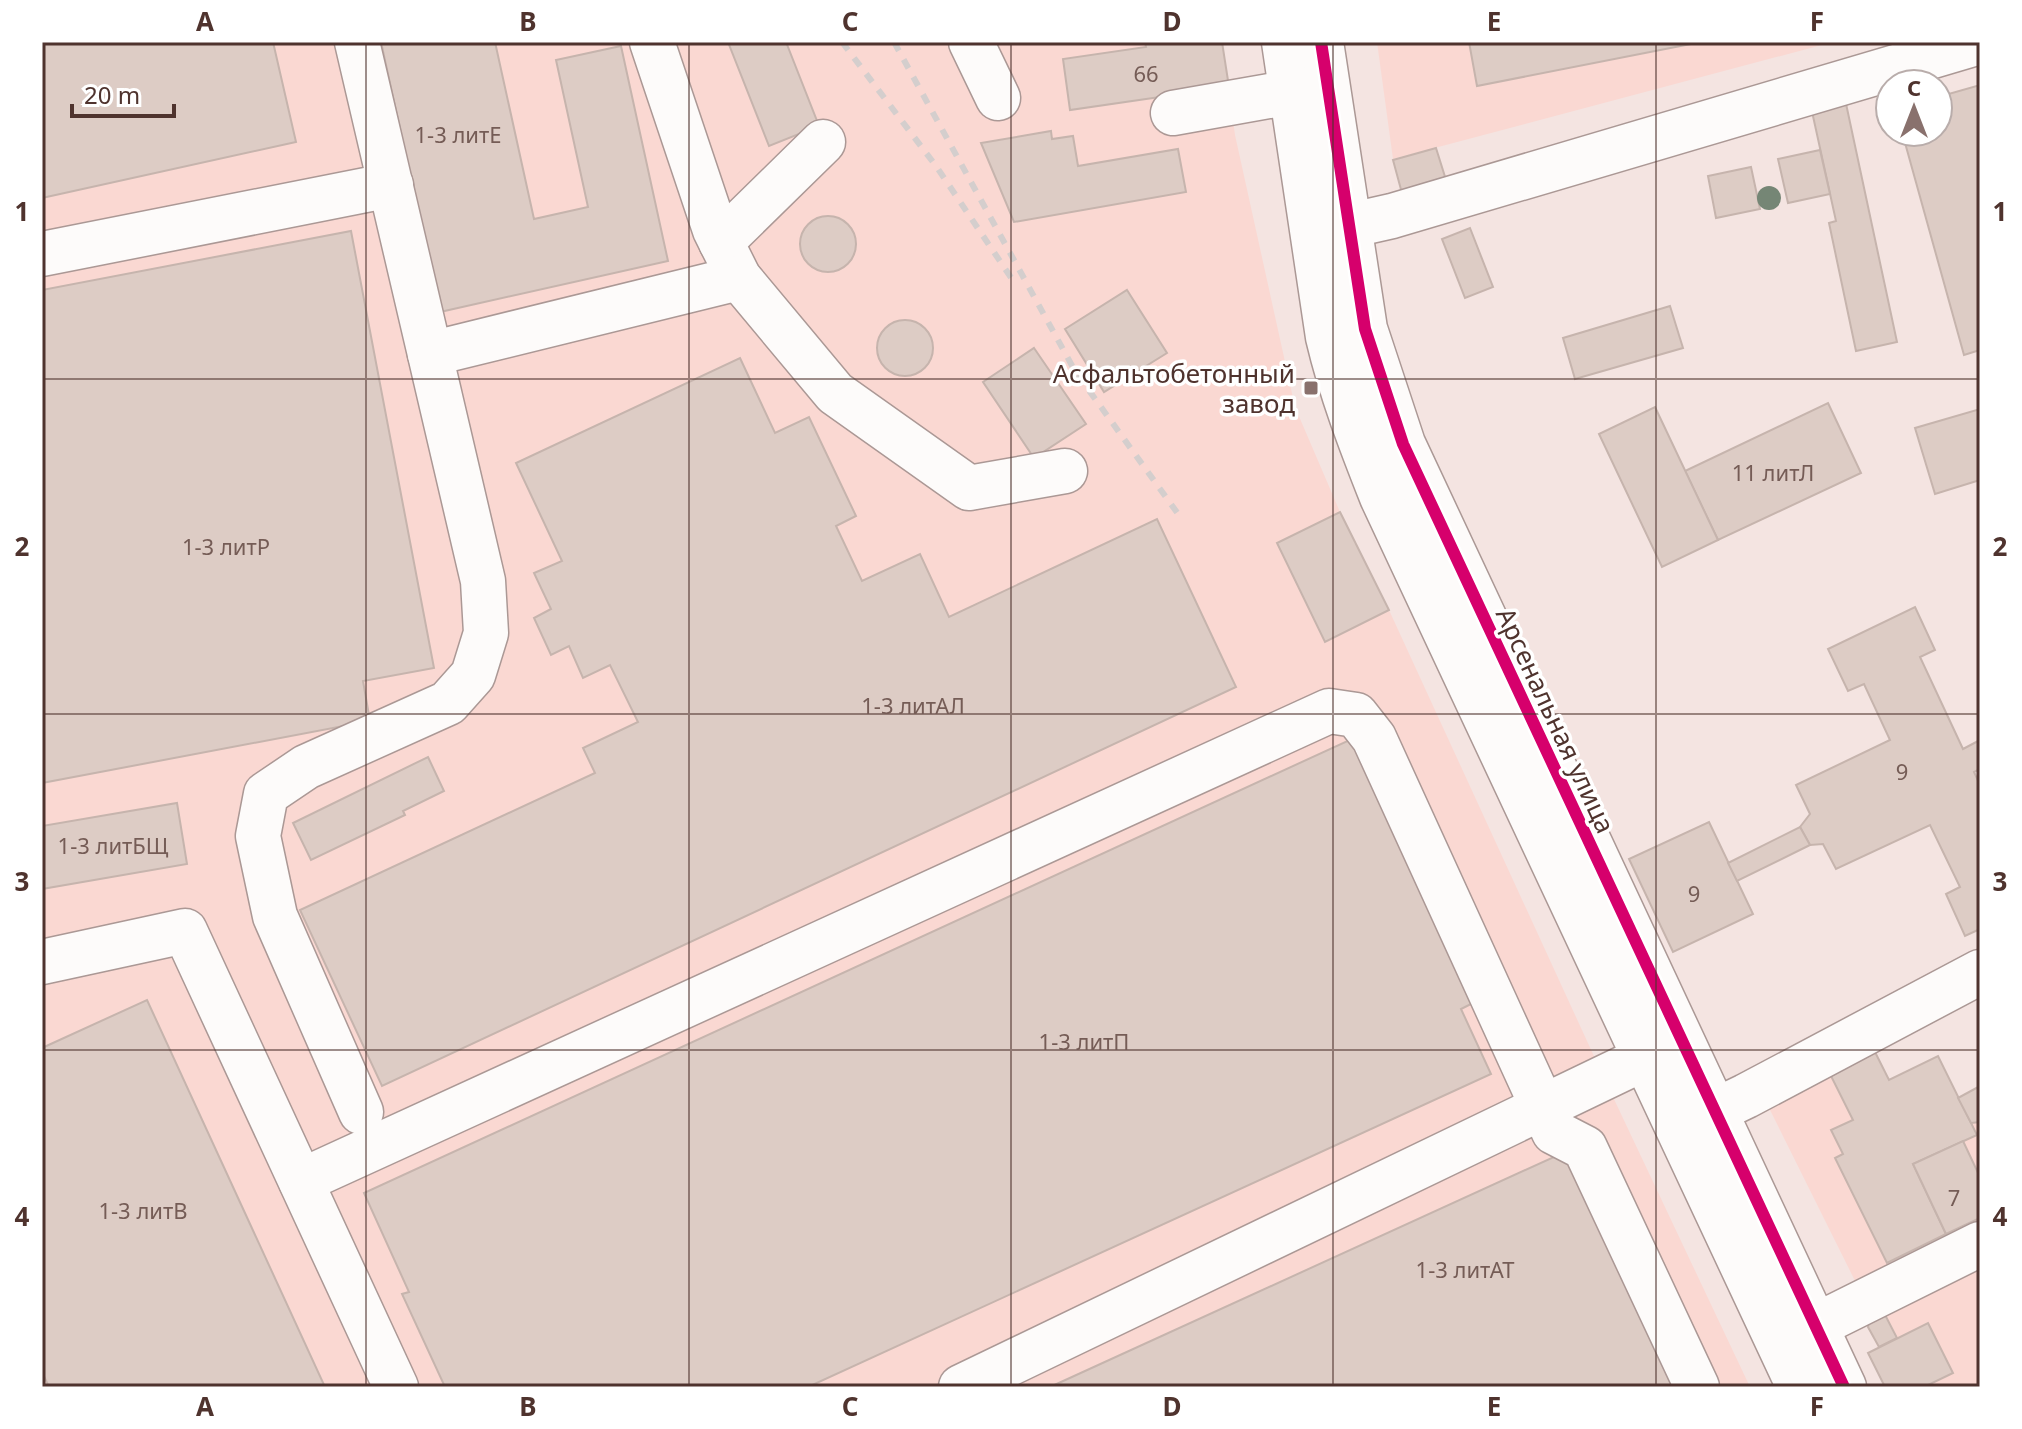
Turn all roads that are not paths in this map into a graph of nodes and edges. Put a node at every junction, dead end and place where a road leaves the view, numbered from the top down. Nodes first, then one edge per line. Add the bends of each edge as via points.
1 (357, 42) edge
2 (652, 42) edge
3 (971, 42) edge
4 (1284, 42) edge
5 (1321, 42) edge
6 (1980, 42) edge
7 (1310, 89) junction
8 (998, 98) dead end
9 (1173, 113) dead end
10 (823, 142) dead end
11 (391, 185) junction
12 (1331, 230) junction
13 (42, 254) edge
14 (730, 260) junction
15 (430, 354) junction
16 (1065, 471) dead end
17 (42, 962) edge
18 (1980, 972) edge
19 (1663, 1049) junction
20 (1543, 1108) junction
21 (361, 1112) dead end
22 (1696, 1120) junction
23 (301, 1181) junction
24 (1980, 1244) edge
25 (1797, 1335) junction
26 (396, 1387) edge
27 (961, 1387) edge
28 (1697, 1387) edge
29 (1799, 1387) edge
30 (1844, 1387) edge

1 - 11 street
2 - 14 street
3 - 8 street
4 - 7 street
5 - 7 street
6 - 12 street
7 - 9 street
7 - 12 street
10 - 14 street
11 - 13 street
11 - 15 street
12 - 19 street via 1322,299 1339,382 1382,497
14 - 15 street
14 - 16 street via 835,393 969,488
15 - 21 street via 483,581 486,633 473,675 448,703 306,767 266,794 258,836 275,916
17 - 23 street via 185,931
18 - 22 street
19 - 20 street
19 - 22 street
20 - 23 street via 1374,738 1356,715 1329,711
20 - 27 street
20 - 28 street via 1554,1132 1585,1148
22 - 25 street
23 - 26 street
24 - 25 street
25 - 29 street
25 - 30 street

